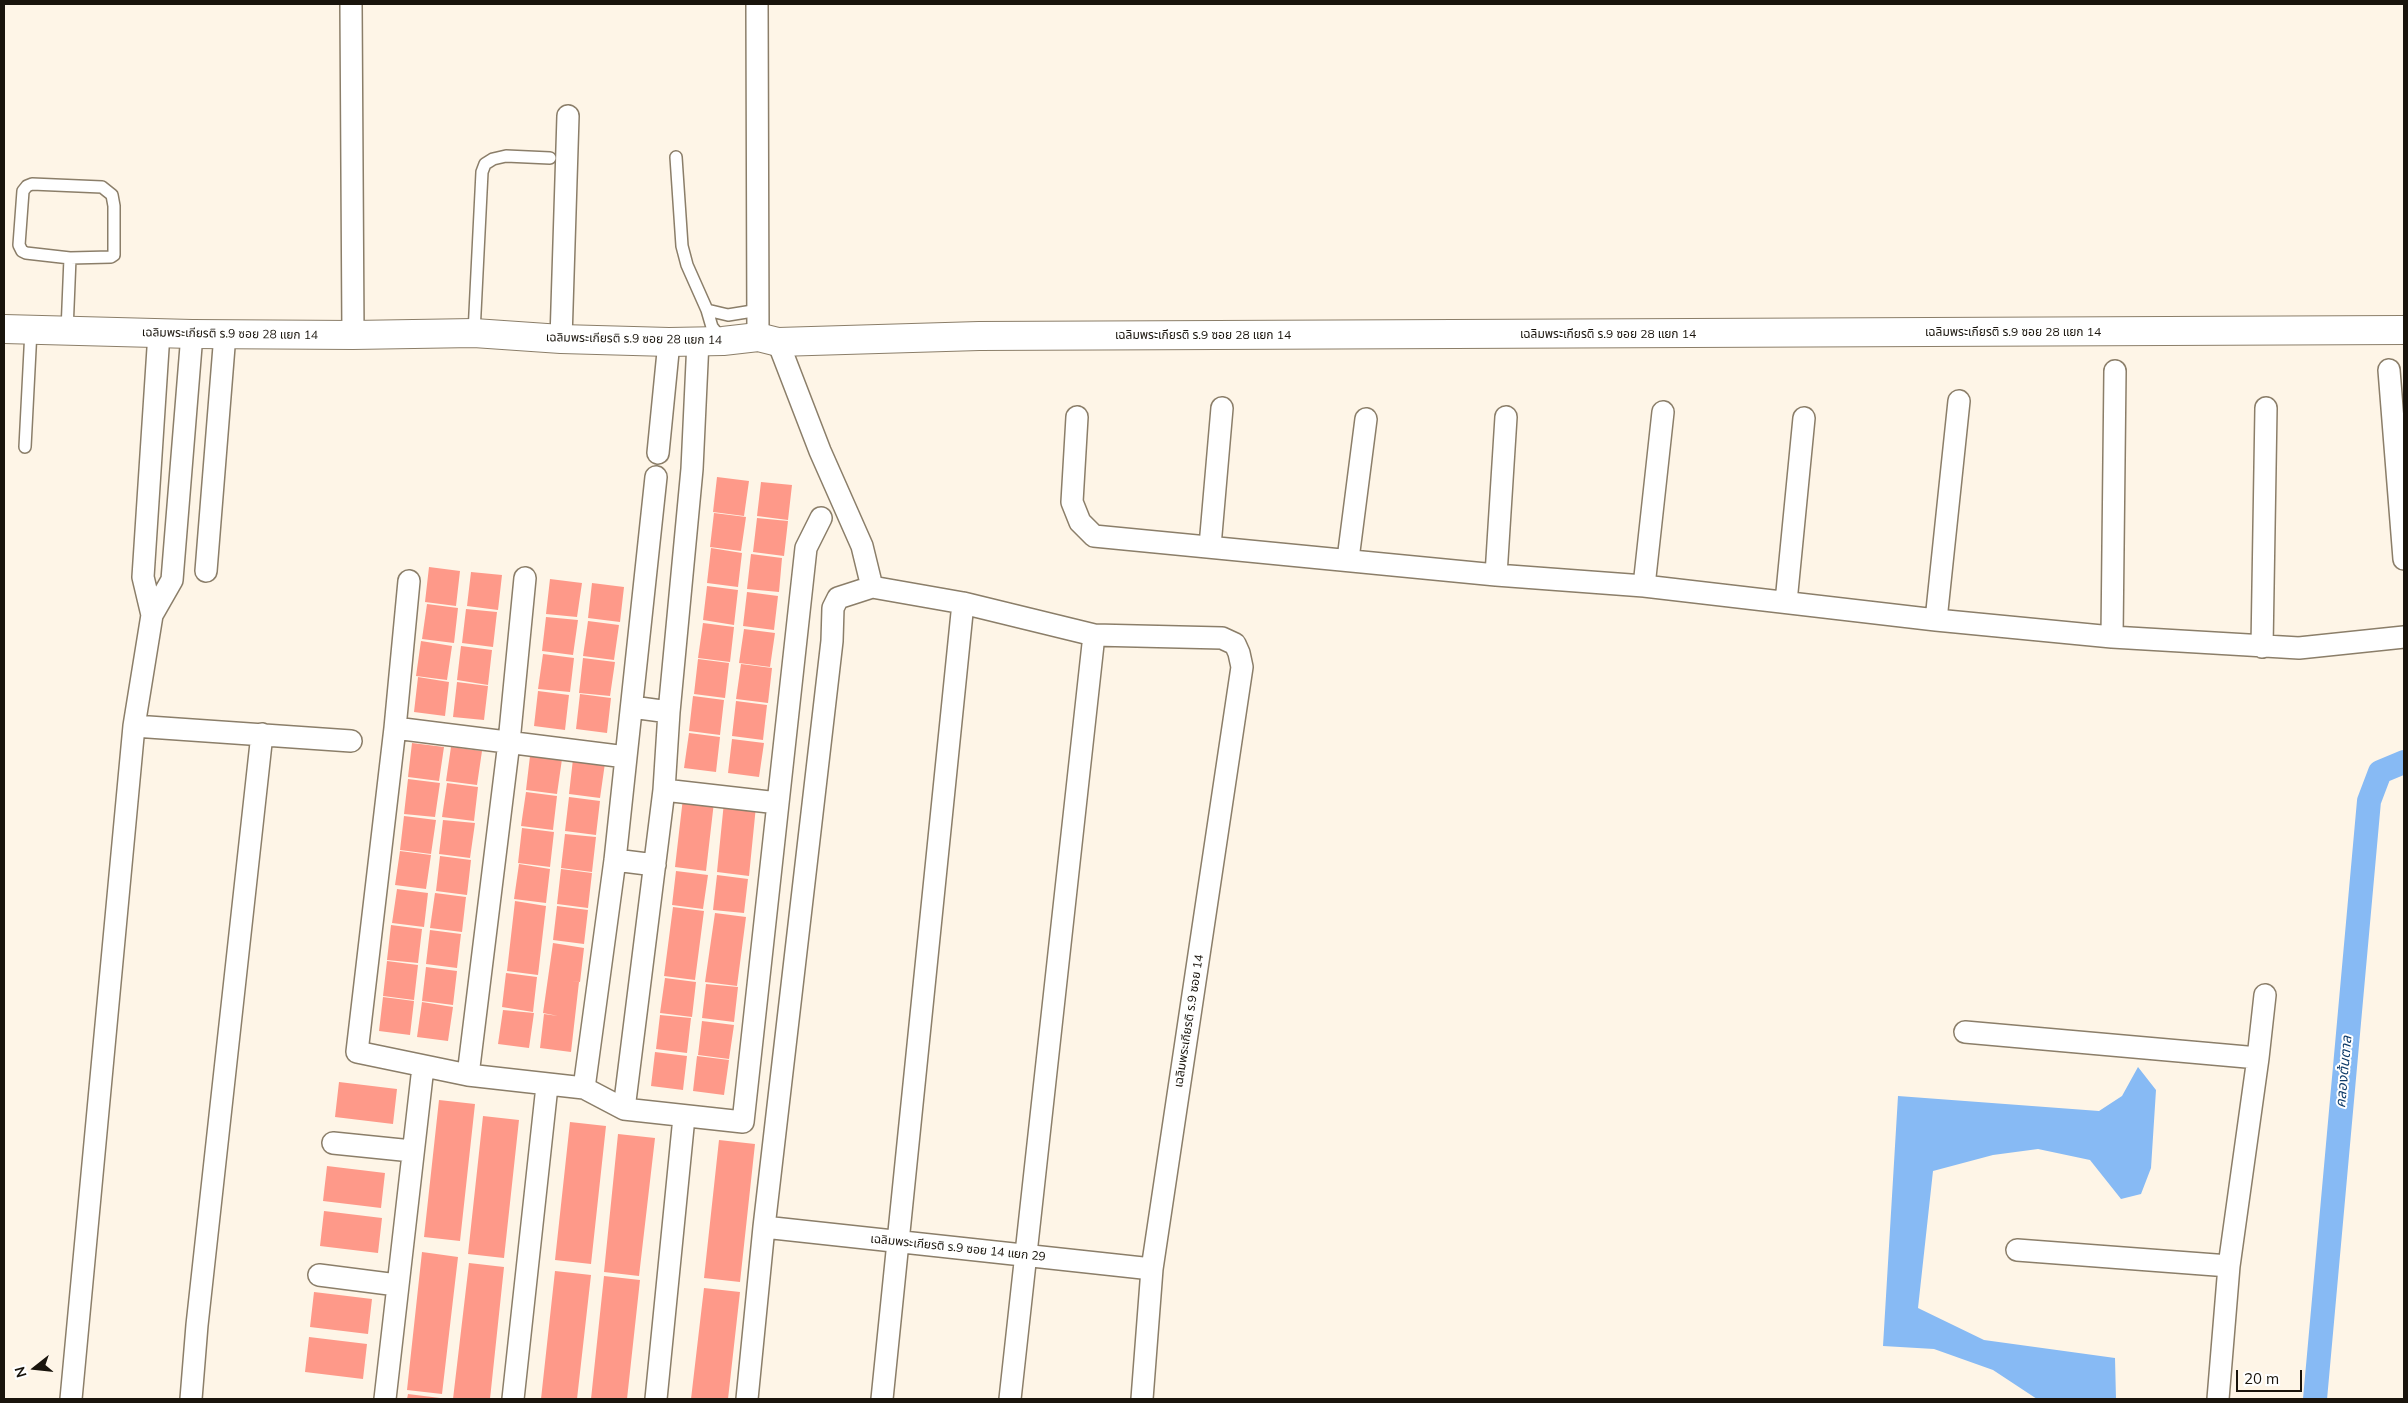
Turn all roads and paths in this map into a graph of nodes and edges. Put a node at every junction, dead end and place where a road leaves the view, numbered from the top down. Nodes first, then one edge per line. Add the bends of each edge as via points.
1 (351, 4) edge
2 (757, 4) edge
3 (568, 116) dead end
4 (676, 157) dead end
5 (550, 158) dead end
6 (70, 258) junction
7 (707, 310) junction
8 (759, 310) junction
9 (4, 329) edge
10 (31, 330) junction
11 (2404, 330) edge
12 (67, 331) junction
13 (159, 333) junction
14 (474, 333) junction
15 (192, 334) junction
16 (225, 334) junction
17 (353, 335) junction
18 (561, 339) junction
19 (768, 339) junction
20 (711, 341) junction
21 (669, 342) junction
22 (2389, 370) dead end
23 (2115, 371) dead end
24 (1958, 401) dead end
25 (1222, 408) dead end
26 (2266, 408) dead end
27 (1663, 412) dead end
28 (1076, 417) dead end
29 (1506, 417) dead end
30 (1804, 418) dead end
31 (1366, 419) dead end
32 (25, 447) dead end
33 (658, 453) dead end
34 (656, 477) dead end
35 (821, 518) dead end
36 (1210, 546) junction
37 (1348, 559) junction
38 (2404, 559) edge
39 (206, 571) dead end
40 (1496, 574) junction
41 (525, 578) dead end
42 (409, 581) dead end
43 (1644, 586) junction
44 (872, 587) junction
45 (1786, 602) junction
46 (963, 603) junction
47 (152, 615) junction
48 (1936, 620) junction
49 (1094, 635) junction
50 (2112, 637) junction
51 (2404, 637) edge
52 (2262, 647) junction
53 (632, 707) junction
54 (669, 712) junction
55 (134, 726) junction
56 (395, 728) junction
57 (262, 734) junction
58 (351, 741) dead end
59 (510, 742) junction
60 (626, 758) junction
61 (664, 790) junction
62 (778, 803) junction
63 (614, 860) junction
64 (655, 865) junction
65 (2265, 995) dead end
66 (1965, 1032) dead end
67 (2258, 1058) junction
68 (423, 1067) junction
69 (468, 1075) junction
70 (547, 1086) junction
71 (584, 1088) junction
72 (624, 1109) junction
73 (684, 1117) junction
74 (333, 1143) dead end
75 (412, 1151) junction
76 (764, 1227) junction
77 (899, 1243) junction
78 (2017, 1250) dead end
79 (1026, 1255) junction
80 (2229, 1266) junction
81 (1152, 1269) junction
82 (319, 1275) dead end
83 (397, 1285) junction
84 (72, 1399) edge
85 (191, 1399) edge
86 (385, 1399) edge
87 (513, 1399) edge
88 (656, 1399) edge
89 (747, 1399) edge
90 (882, 1399) edge
91 (1010, 1399) edge
92 (1142, 1399) edge
93 (2218, 1399) edge

1 - 17 street
2 - 8 street
3 - 18 street
4 - 7 lane via 682,246
5 - 14 lane via 506,156 485,164
6 - 6 lane via 22,251 19,245 23,190 27,186 102,187 112,195 114,255
6 - 12 lane
7 - 8 lane via 728,314
7 - 20 lane via 712,327
8 - 19 street
9 - 10 street, เฉลิมพระเกียรติ ร.9 ซอย 28 แยก 14
10 - 12 street, เฉลิมพระเกียรติ ร.9 ซอย 28 แยก 14
10 - 32 lane
11 - 19 street, เฉลิมพระเกียรติ ร.9 ซอย 28 แยก 14
12 - 13 street, เฉลิมพระเกียรติ ร.9 ซอย 28 แยก 14
13 - 15 street, เฉลิมพระเกียรติ ร.9 ซอย 28 แยก 14
13 - 47 street via 143,577
14 - 17 street, เฉลิมพระเกียรติ ร.9 ซอย 28 แยก 14
14 - 18 street, เฉลิมพระเกียรติ ร.9 ซอย 28 แยก 14
15 - 16 street, เฉลิมพระเกียรติ ร.9 ซอย 28 แยก 14
15 - 47 street via 172,580
16 - 17 street, เฉลิมพระเกียรติ ร.9 ซอย 28 แยก 14
16 - 39 street
18 - 21 street, เฉลิมพระเกียรติ ร.9 ซอย 28 แยก 14
19 - 20 street, เฉลิมพระเกียรติ ร.9 ซอย 28 แยก 14
19 - 44 street via 862,546
20 - 21 street, เฉลิมพระเกียรติ ร.9 ซอย 28 แยก 14
20 - 54 street via 692,469
21 - 33 street
22 - 38 street
23 - 50 street
24 - 48 street
25 - 36 street
26 - 52 street
27 - 43 street
28 - 36 street via 1072,502 1080,522 1094,536
29 - 40 street
30 - 45 street
31 - 37 street
34 - 53 street
35 - 62 street via 806,548
36 - 37 street
37 - 40 street
40 - 43 street
41 - 59 street
42 - 56 street
43 - 45 street
44 - 46 street
44 - 76 street via 838,598 833,608 832,641
45 - 48 street
46 - 49 street
46 - 77 street
47 - 55 street
48 - 50 street
49 - 79 street
49 - 81 street, เฉลิมพระเกียรติ ร.9 ซอย 14 via 1222,638 1234,644 1240,653 1242,668
50 - 52 street
51 - 52 street via 2299,648
53 - 54 street
53 - 60 street
54 - 61 street
55 - 57 street
55 - 84 street
56 - 59 street
56 - 68 street via 357,1052
57 - 58 street
57 - 85 street
59 - 60 street
59 - 69 street
60 - 63 street
61 - 62 street
61 - 64 street
62 - 73 street via 743,1122
63 - 64 street
63 - 71 street
64 - 72 street
65 - 67 street
66 - 67 street
67 - 80 street
68 - 69 street
68 - 75 street
69 - 70 street
70 - 71 street
70 - 87 street
71 - 72 street
72 - 73 street
73 - 88 street
74 - 75 street
75 - 83 street
76 - 77 street, เฉลิมพระเกียรติ ร.9 ซอย 14 แยก 29
76 - 89 street
77 - 79 street, เฉลิมพระเกียรติ ร.9 ซอย 14 แยก 29
77 - 90 street
78 - 80 street
79 - 81 street, เฉลิมพระเกียรติ ร.9 ซอย 14 แยก 29
79 - 91 street
80 - 93 street
81 - 92 street, เฉลิมพระเกียรติ ร.9 ซอย 14
82 - 83 street
83 - 86 street

